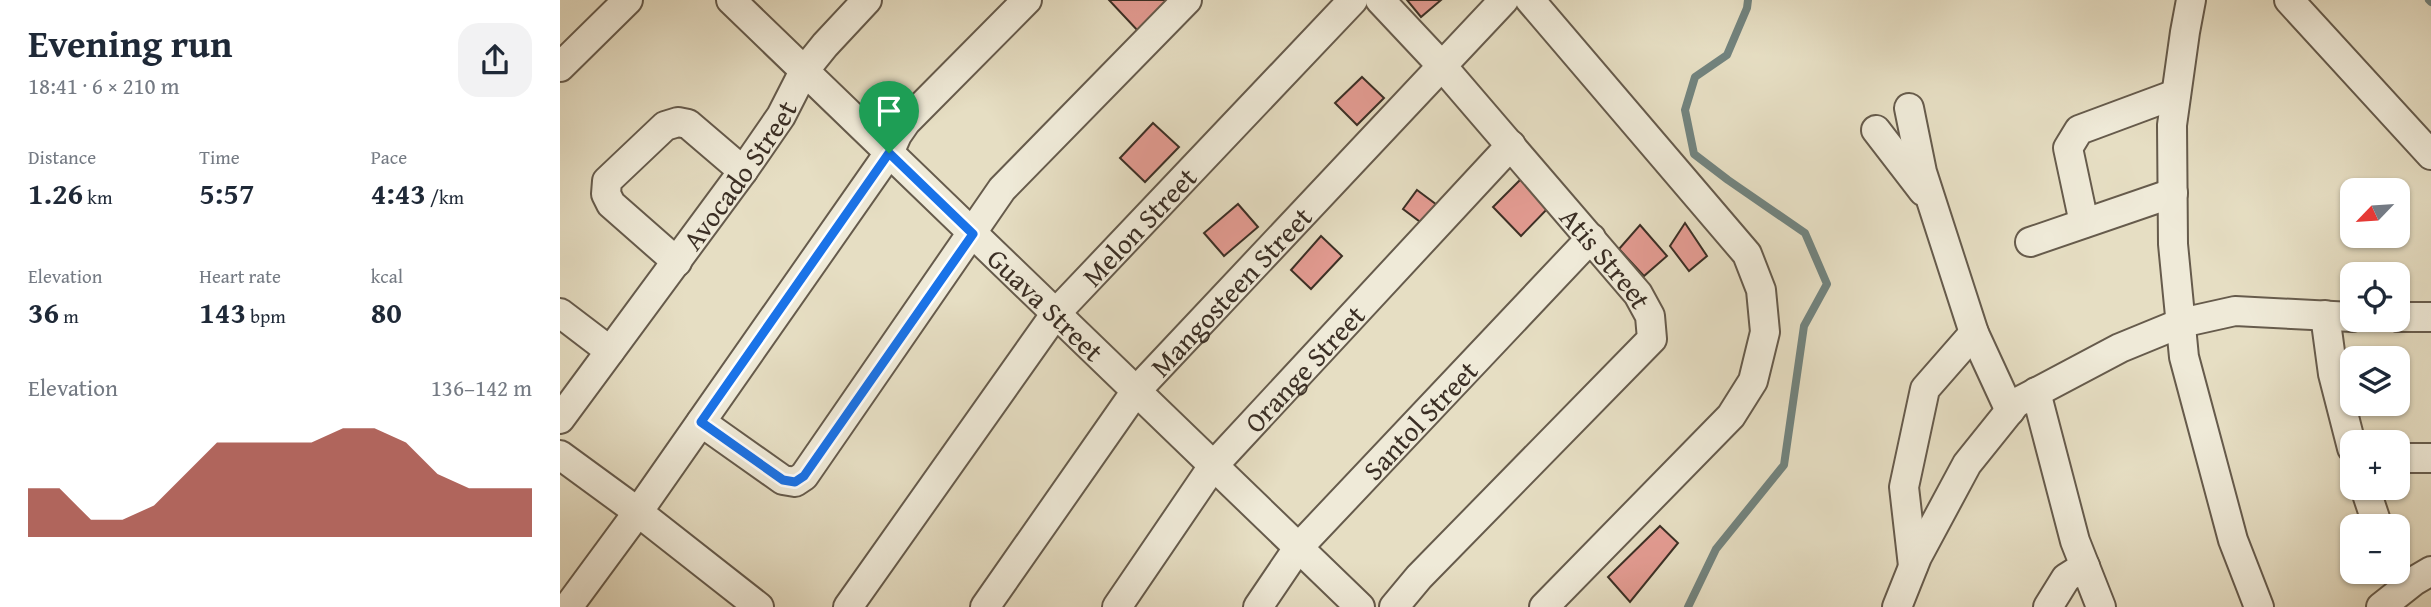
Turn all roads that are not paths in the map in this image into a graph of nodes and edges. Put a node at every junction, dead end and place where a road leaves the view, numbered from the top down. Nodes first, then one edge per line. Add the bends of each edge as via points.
1 (628, 0) edge
2 (731, 0) edge
3 (867, 0) edge
4 (1027, 0) edge
5 (1187, 0) edge
6 (1353, 0) edge
7 (1380, 0) edge
8 (1504, 0) edge
9 (1530, 0) edge
10 (2191, 0) edge
11 (2289, 0) edge
12 (561, 65) edge
13 (1442, 66) junction
14 (804, 71) junction
15 (2176, 94) junction
16 (1909, 108) dead end
17 (1876, 130) dead end
18 (1511, 145) junction
19 (889, 153) junction
20 (2431, 155) edge
21 (743, 171) junction
22 (2173, 193) junction
23 (1931, 202) junction
24 (2084, 223) junction
25 (973, 234) junction
26 (1591, 239) junction
27 (2030, 242) dead end
28 (677, 262) junction
29 (560, 313) edge
30 (1056, 313) junction
31 (2339, 316) edge
32 (2410, 317) edge
33 (2431, 317) edge
34 (2181, 323) junction
35 (1974, 333) junction
36 (610, 351) junction
37 (1136, 391) junction
38 (2036, 392) junction
39 (2010, 411) junction
40 (560, 419) edge
41 (701, 422) junction
42 (2347, 430) edge
43 (560, 455) edge
44 (2410, 458) edge
45 (2431, 458) edge
46 (1213, 466) junction
47 (638, 512) junction
48 (1298, 548) junction
49 (1913, 566) junction
50 (2085, 566) junction
51 (2431, 571) edge
52 (2398, 594) edge
53 (571, 606) edge
54 (759, 607) edge
55 (848, 607) edge
56 (985, 607) edge
57 (1117, 607) edge
58 (1258, 607) edge
59 (1360, 607) edge
60 (1394, 607) edge
61 (1544, 607) edge
62 (1897, 607) edge
63 (2048, 607) edge
64 (2101, 607) edge
65 (2259, 607) edge

1 - 12 street
2 - 14 street, Guava Street
3 - 14 street, Avocado Street
4 - 19 street via 906,122
5 - 25 street via 1002,189
6 - 30 street, Melon Street
7 - 13 street, Atis Street
8 - 13 street, Mangosteen Street
9 - 61 street via 1747,254 1761,290 1765,332 1753,381 1731,416
10 - 15 street
11 - 20 street
13 - 18 street, Atis Street
13 - 37 street, Mangosteen Street
14 - 19 street, Guava Street
14 - 21 street, Avocado Street via 781,116
15 - 22 street
15 - 24 street via 2079,130 2068,148
16 - 23 street
17 - 23 street
18 - 26 street, Atis Street
18 - 46 street, Orange Street
19 - 25 street, Guava Street
19 - 41 street
21 - 28 street, Avocado Street
21 - 28 street via 688,124 678,122 665,126 607,181 611,204
22 - 24 street
22 - 34 street
23 - 35 street
24 - 27 street
25 - 30 street, Guava Street
25 - 41 street via 804,476 795,482 783,480
26 - 48 street, Santol Street
26 - 60 street, Atis Street via 1638,293 1650,316 1652,339
28 - 36 street, Avocado Street
29 - 36 street
30 - 37 street, Guava Street
30 - 55 street, Melon Street
31 - 34 street via 2235,311
31 - 42 street via 2333,374
32 - 33 street
34 - 38 street via 2120,348
34 - 65 street via 2184,357 2233,540
35 - 39 street
35 - 49 street via 1925,389 1904,487
36 - 40 street, Avocado Street
37 - 46 street, Guava Street
37 - 56 street, Mangosteen Street
38 - 39 street
38 - 50 street
39 - 49 street via 1967,464
41 - 47 street
43 - 47 street
44 - 45 street
46 - 48 street, Guava Street
46 - 57 street, Orange Street
47 - 53 street
47 - 54 street
48 - 58 street, Santol Street
48 - 59 street, Guava Street
49 - 62 street
50 - 63 street via 2066,578
50 - 64 street
51 - 52 street

